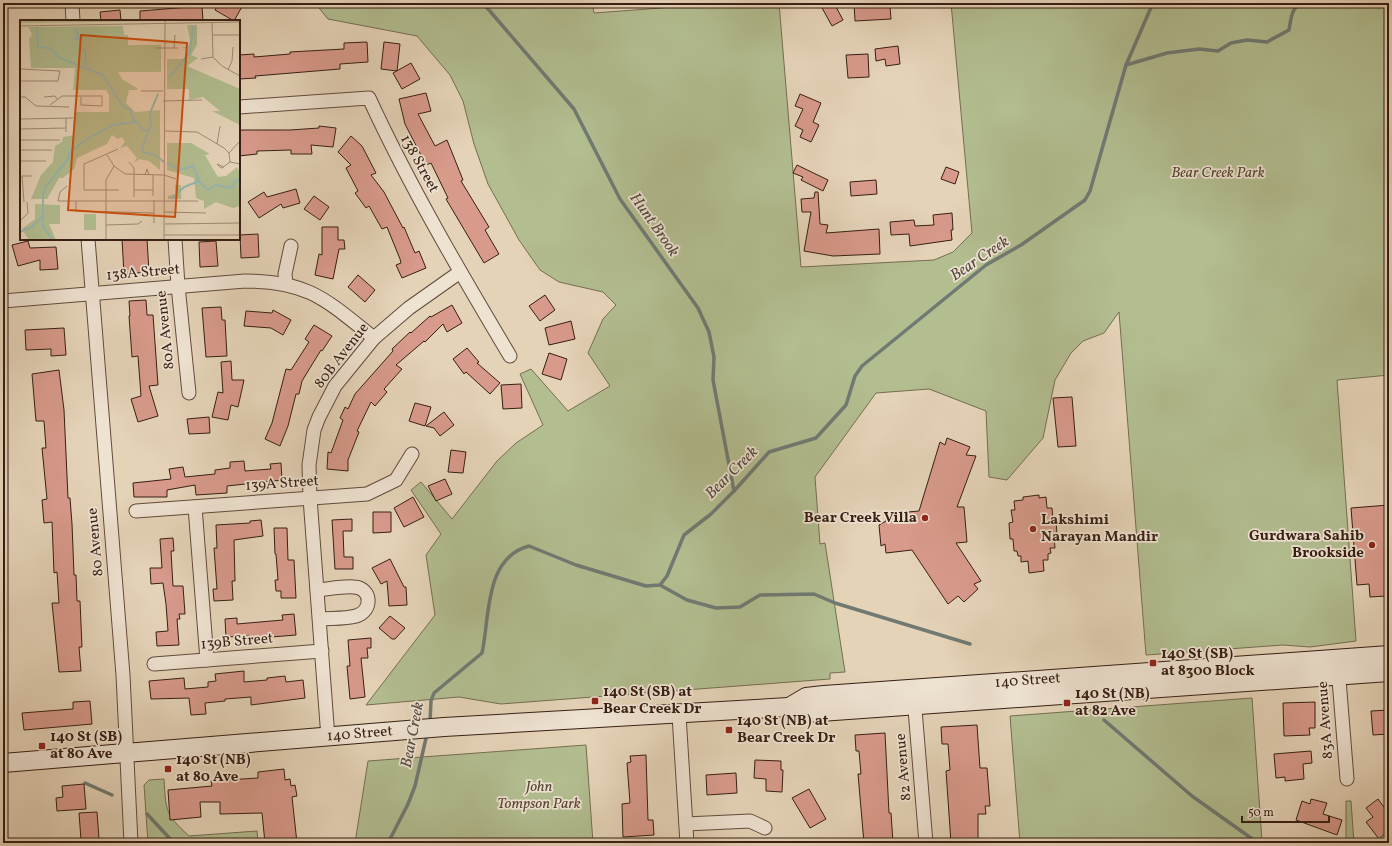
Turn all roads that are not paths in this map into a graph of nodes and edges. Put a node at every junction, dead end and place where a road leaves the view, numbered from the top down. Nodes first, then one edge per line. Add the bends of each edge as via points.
1 (72, 3) edge
2 (73, 20) edge
3 (240, 107) edge
4 (88, 240) edge
5 (174, 240) edge
6 (292, 246) dead end
7 (460, 272) junction
8 (286, 284) junction
9 (178, 286) junction
10 (91, 294) junction
11 (3, 301) edge
12 (374, 338) junction
13 (510, 356) dead end
14 (189, 393) dead end
15 (412, 454) dead end
16 (310, 498) junction
17 (195, 507) junction
18 (136, 511) dead end
19 (317, 590) junction
20 (320, 619) junction
21 (322, 651) junction
22 (1389, 655) edge
23 (207, 660) junction
24 (154, 664) dead end
25 (1338, 667) junction
26 (1389, 672) edge
27 (914, 697) junction
28 (679, 714) junction
29 (328, 738) junction
30 (126, 753) junction
31 (3, 763) edge
32 (1347, 779) dead end
33 (686, 824) junction
34 (765, 828) dead end
35 (131, 843) edge
36 (687, 843) edge
37 (926, 843) edge

1 - 2 street
3 - 7 street, 138 Street via 369,98 387,138
4 - 10 street, 80 Avenue
5 - 9 street, 80A Avenue
6 - 8 street
7 - 12 street, 80B Avenue via 409,308
7 - 13 street, 138 Street
8 - 9 street, 138A Street via 245,281
8 - 12 street, 138A Street via 315,294 332,304
9 - 10 street, 138A Street
9 - 14 street, 80A Avenue
10 - 11 street, 138A Street
10 - 30 street, 80 Avenue via 123,675
12 - 16 street, 80B Avenue via 335,386 319,417 311,446
15 - 16 street, 139A Street via 396,480 367,494
16 - 17 street, 139A Street
16 - 19 street, 80B Avenue
17 - 18 street, 139A Street
17 - 23 street
19 - 20 street, 80B Avenue
19 - 20 street via 355,587 364,591 369,598 365,612 356,616
20 - 21 street, 80B Avenue
21 - 23 street, 139B Street
21 - 29 street, 80B Avenue
22 - 25 main road, 140 Street
23 - 24 street, 139B Street
25 - 26 main road, 140 Street
25 - 27 main road, 140 Street
25 - 32 street, 83A Avenue
27 - 28 main road, 140 Street via 806,713 789,707
27 - 37 street, 82 Avenue
28 - 29 main road, 140 Street via 444,727
28 - 33 street
29 - 30 main road, 140 Street
30 - 31 main road, 140 Street
30 - 35 street, 80 Avenue
33 - 34 street via 750,821
33 - 36 street

